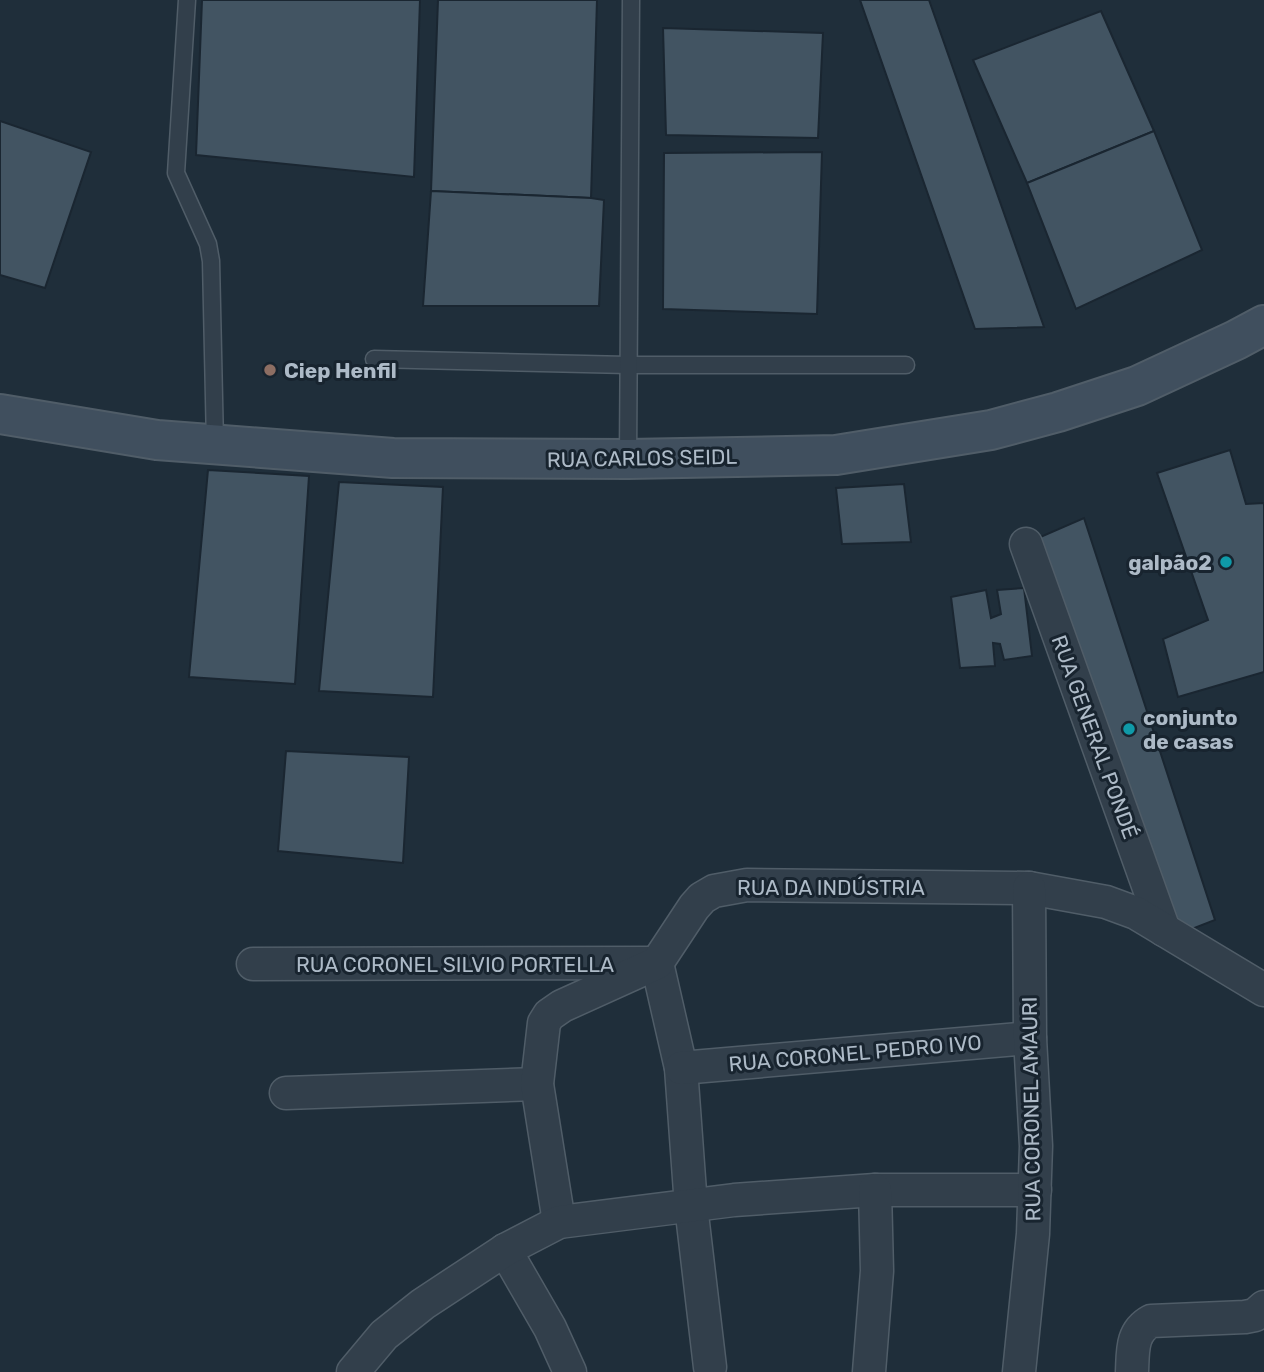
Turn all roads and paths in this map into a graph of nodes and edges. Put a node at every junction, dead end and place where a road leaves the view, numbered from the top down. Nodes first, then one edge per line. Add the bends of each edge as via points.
1 (187, 0) edge
2 (631, 0) edge
3 (1264, 325) edge
4 (374, 359) dead end
5 (628, 365) junction
6 (906, 365) dead end
7 (0, 414) edge
8 (215, 444) junction
9 (628, 459) junction
10 (1026, 544) dead end
11 (1029, 888) junction
12 (1164, 930) junction
13 (657, 963) junction
14 (253, 964) dead end
15 (1264, 990) edge
16 (1030, 1038) junction
17 (681, 1068) junction
18 (537, 1084) junction
19 (286, 1093) dead end
20 (875, 1190) junction
21 (1035, 1190) junction
22 (691, 1206) junction
23 (559, 1222) junction
24 (505, 1250) junction
25 (1264, 1307) edge
26 (364, 1367) edge
27 (710, 1367) dead end
28 (570, 1372) edge
29 (869, 1372) edge
30 (1019, 1372) edge
31 (1132, 1372) edge

1 - 8 lane via 176,173 211,261
2 - 5 lane
3 - 9 street, RUA CARLOS SEIDL via 1138,386 991,430 836,455
4 - 5 lane
5 - 6 lane
5 - 9 lane
7 - 8 street, RUA CARLOS SEIDL via 157,440
8 - 9 street, RUA CARLOS SEIDL via 393,458
10 - 12 street, RUA GENERAL PONDÉ
11 - 12 street, RUA DA INDÚSTRIA via 1106,902
11 - 13 street, RUA DA INDÚSTRIA via 727,887 694,907
11 - 16 street, RUA CORONEL AMAURI
12 - 15 street, RUA DA INDÚSTRIA
13 - 14 street, RUA CORONEL SILVIO PORTELLA
13 - 17 street
13 - 18 street via 549,1015 542,1033
16 - 17 street, RUA CORONEL PEDRO IVO
16 - 21 street, RUA CORONEL AMAURI
17 - 22 street
18 - 19 street
18 - 23 street
20 - 21 street
20 - 22 street
20 - 29 street via 877,1271
21 - 30 street, RUA CORONEL AMAURI
22 - 23 street
22 - 27 street
23 - 24 street
24 - 26 street via 403,1319 384,1335
24 - 28 street
25 - 31 street via 1245,1317 1151,1321 1141,1326 1137,1335

